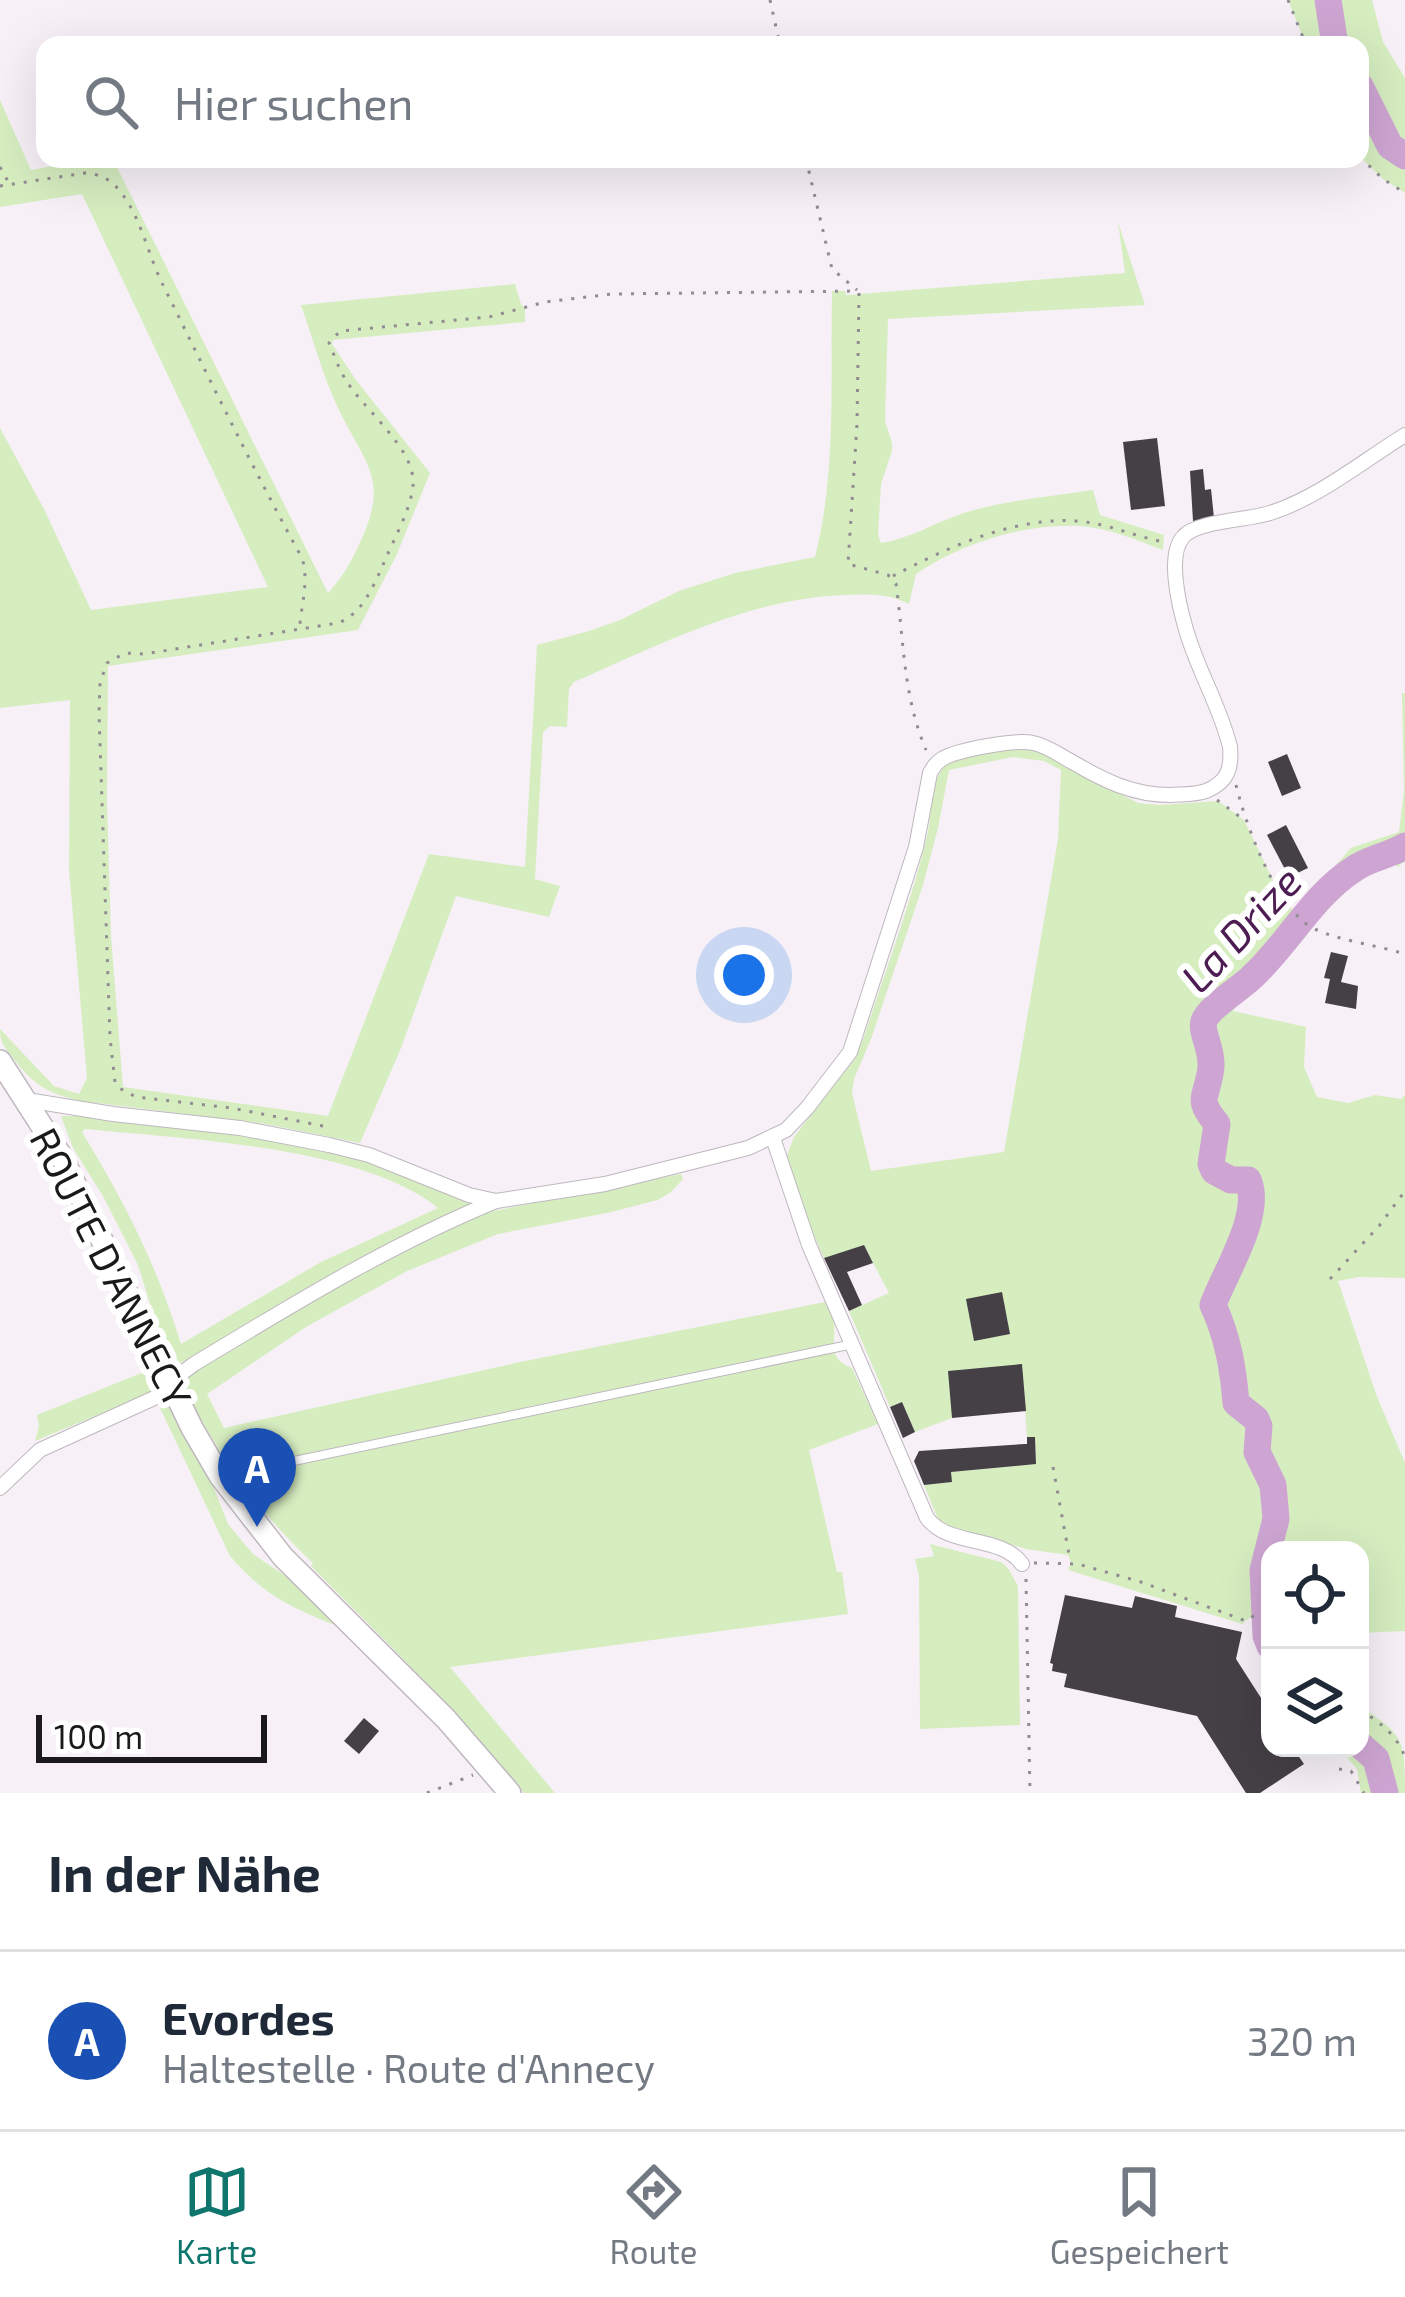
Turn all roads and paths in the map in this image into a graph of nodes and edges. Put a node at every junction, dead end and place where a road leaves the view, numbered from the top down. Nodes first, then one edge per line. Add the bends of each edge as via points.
1 (770, 0) edge
2 (1288, 0) edge
3 (778, 36) edge
4 (1302, 36) edge
5 (0, 166) edge
6 (1369, 166) edge
7 (808, 168) edge
8 (10, 185) junction
9 (0, 186) edge
10 (1405, 193) edge
11 (859, 291) junction
12 (1405, 435) edge
13 (1178, 544) junction
14 (891, 577) junction
15 (294, 629) junction
16 (935, 764) junction
17 (1231, 764) junction
18 (1200, 793) junction
19 (1244, 820) junction
20 (1405, 954) edge
21 (0, 1061) edge
22 (27, 1100) junction
23 (773, 1138) junction
24 (329, 1144) junction
25 (1405, 1191) edge
26 (496, 1201) junction
27 (1330, 1279) dead end
28 (854, 1344) junction
29 (172, 1386) junction
30 (1054, 1467) dead end
31 (220, 1476) junction
32 (0, 1488) edge
33 (1071, 1562) junction
34 (1022, 1564) junction
35 (1261, 1615) edge
36 (1369, 1715) edge
37 (1405, 1757) edge
38 (1340, 1769) dead end
39 (493, 1771) junction
40 (427, 1793) edge
41 (510, 1793) edge
42 (1030, 1793) edge
43 (1364, 1793) edge

1 - 3 path
2 - 4 path
5 - 8 path
6 - 10 path
7 - 11 path via 832,269
8 - 9 path
8 - 15 path via 98,174 123,195 302,558 306,589
11 - 14 path via 848,564
11 - 15 path via 612,293 453,322 340,331 329,343 344,377 411,462 411,497 355,613
12 - 13 street via 1290,506 1198,528
13 - 14 path via 1089,522 1048,522 959,543
13 - 17 street via 1184,626
14 - 16 path via 909,698
15 - 24 path via 125,652 102,671 112,1071 119,1088 136,1096 322,1126
16 - 18 street via 1023,741 1123,788
16 - 23 street via 850,1052
17 - 18 street via 1224,779
17 - 19 path
18 - 19 path
19 - 20 path via 1306,925
21 - 22 main road, ROUTE D'ANNECY
22 - 24 street
22 - 29 main road, ROUTE D'ANNECY
23 - 26 street via 682,1167
23 - 28 street
24 - 26 street
25 - 27 path
26 - 29 street via 348,1272 194,1364
28 - 31 lane
28 - 34 street via 930,1523 1010,1551
29 - 31 main road, ROUTE D'ANNECY
29 - 32 street via 40,1450
30 - 33 path
31 - 39 main road, ROUTE D'ANNECY via 283,1557
33 - 34 path
33 - 35 path via 1246,1621
34 - 42 path
36 - 37 path
38 - 43 path via 1351,1771
39 - 40 path
39 - 41 main road, ROUTE D'ANNECY

